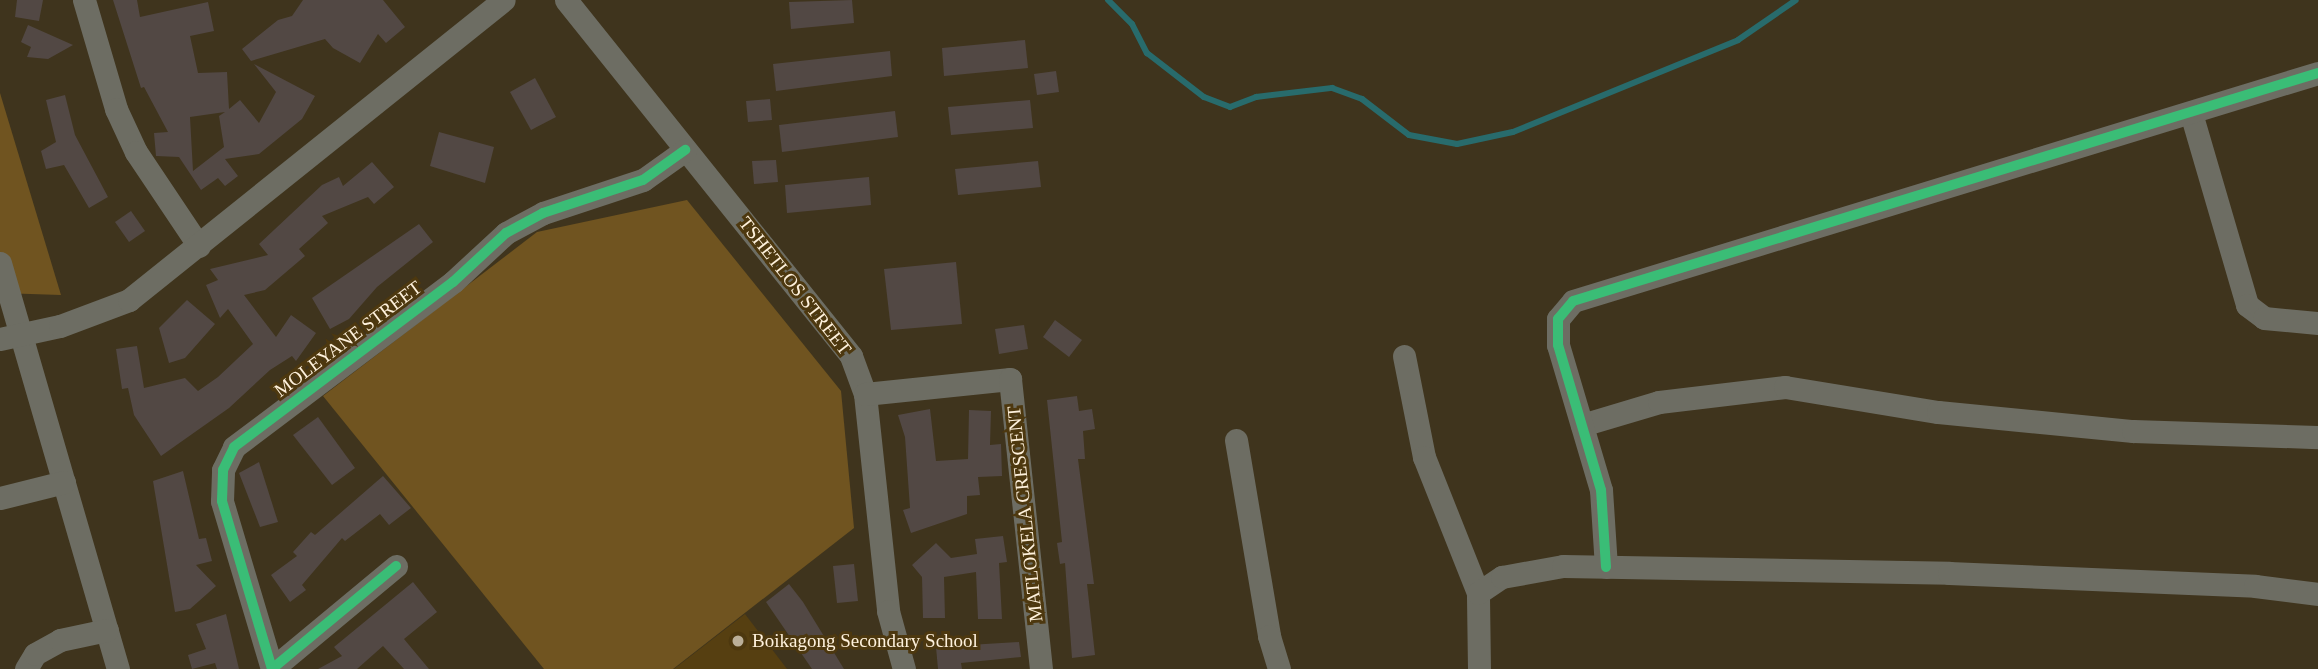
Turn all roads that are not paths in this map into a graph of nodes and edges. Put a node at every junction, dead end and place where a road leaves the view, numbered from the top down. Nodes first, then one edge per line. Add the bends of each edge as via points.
1 (84, 0) edge
2 (504, 0) edge
3 (566, 0) edge
4 (2318, 73) edge
5 (2191, 113) junction
6 (685, 150) junction
7 (199, 246) junction
8 (0, 263) edge
9 (2318, 323) edge
10 (10, 337) edge
11 (1404, 356) dead end
12 (865, 394) junction
13 (1582, 425) junction
14 (2318, 437) edge
15 (1236, 440) dead end
16 (64, 482) junction
17 (0, 498) edge
18 (396, 566) dead end
19 (1606, 567) junction
20 (1478, 593) junction
21 (2318, 594) edge
22 (107, 630) junction
23 (26, 669) edge
24 (117, 669) edge
25 (272, 669) edge
26 (904, 669) edge
27 (1041, 669) edge
28 (1279, 669) edge
29 (1479, 669) edge

1 - 7 street via 116,109 136,152
2 - 7 street
3 - 6 street, TSHETLOS STREET
4 - 5 street
5 - 9 street via 2247,305 2264,318
5 - 13 street via 1573,302 1558,318 1558,345
6 - 12 street, TSHETLOS STREET via 830,325 851,356
6 - 25 street, MOLEYANE STREET via 643,180 543,213 506,233 453,282 234,447 223,470 222,501
7 - 10 street via 129,300 60,326
8 - 10 street
10 - 16 street
11 - 20 street via 1424,457
12 - 26 street, TSHETLOS STREET via 888,611
12 - 27 street, MATLOKELA CRESCENT via 1010,379
13 - 14 street via 1659,402 1785,387 1938,412 2133,431
13 - 19 street via 1601,490
15 - 28 street via 1269,636
16 - 17 street
16 - 22 street
18 - 25 street
19 - 20 street via 1563,566 1502,577
19 - 21 street via 1962,573 2255,586
20 - 29 street
22 - 23 street via 60,640 35,654
22 - 24 street

